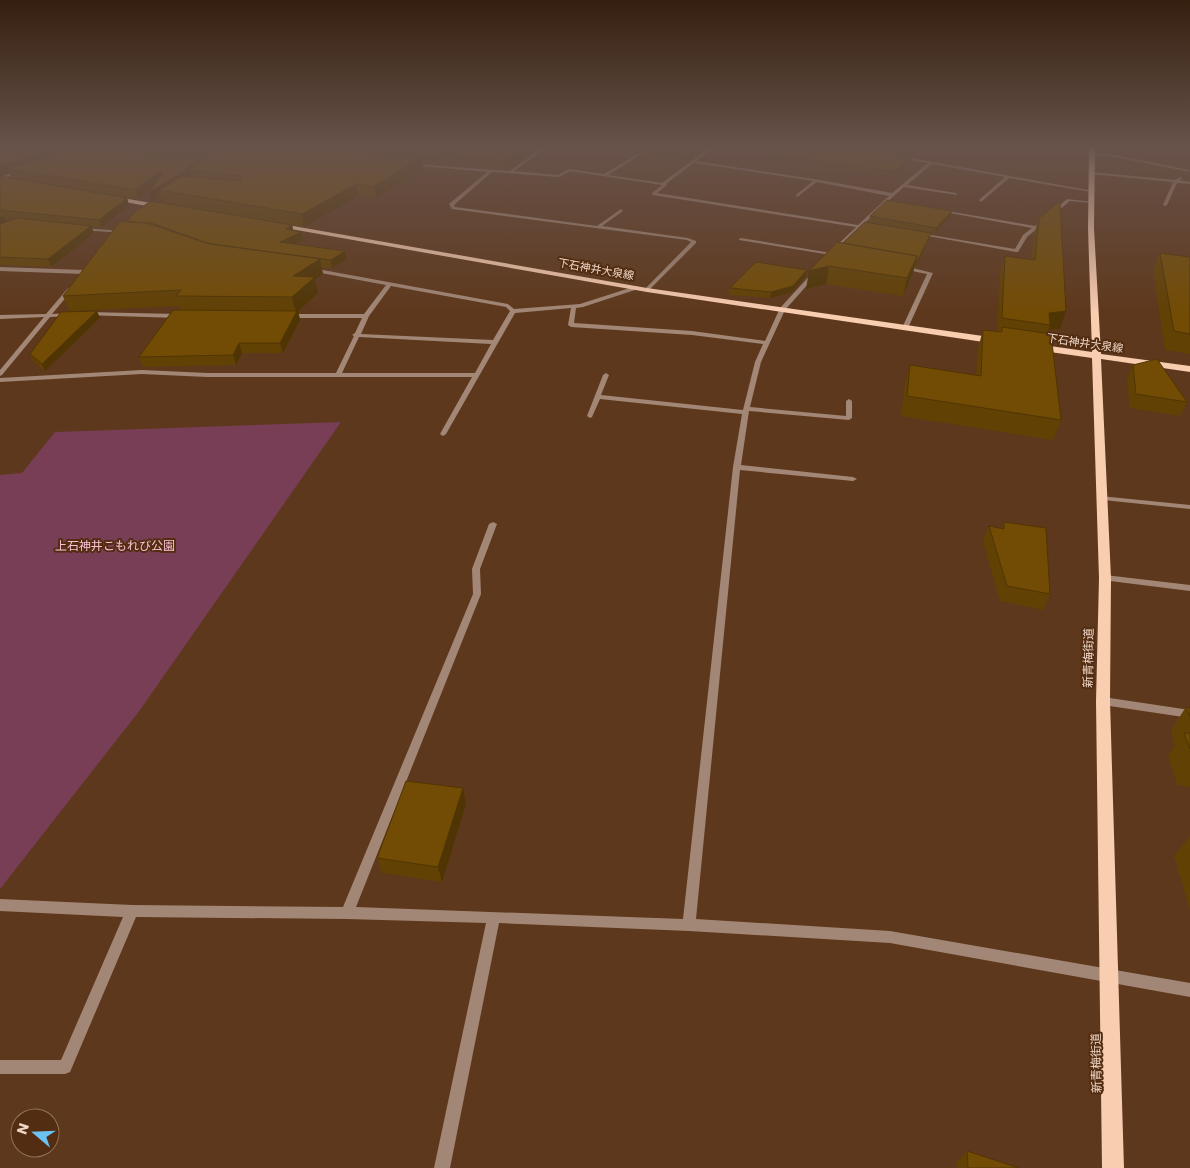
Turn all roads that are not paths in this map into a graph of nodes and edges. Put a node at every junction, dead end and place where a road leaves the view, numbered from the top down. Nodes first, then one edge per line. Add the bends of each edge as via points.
1 (884, 202) edge
2 (1092, 202) edge
3 (139, 203) edge
4 (158, 203) edge
5 (453, 203) edge
6 (709, 203) edge
7 (889, 203) edge
8 (894, 203) edge
9 (1066, 203) edge
10 (154, 205) junction
11 (168, 208) edge
12 (145, 210) edge
13 (621, 210) dead end
14 (932, 210) edge
15 (124, 224) edge
16 (272, 225) edge
17 (861, 225) junction
18 (872, 226) edge
19 (598, 227) junction
20 (1035, 227) junction
21 (74, 228) edge
22 (114, 231) junction
23 (130, 232) edge
24 (910, 232) edge
25 (109, 238) edge
26 (741, 239) dead end
27 (832, 254) junction
28 (842, 256) edge
29 (826, 260) edge
30 (90, 265) edge
31 (900, 267) edge
32 (820, 268) edge
33 (0, 269) edge
34 (307, 269) edge
35 (84, 272) junction
36 (78, 279) edge
37 (390, 284) junction
38 (72, 286) edge
39 (636, 288) junction
40 (647, 290) junction
41 (574, 306) junction
42 (782, 310) junction
43 (513, 311) junction
44 (48, 315) junction
45 (183, 316) edge
46 (280, 316) edge
47 (366, 316) junction
48 (0, 317) edge
49 (905, 328) junction
50 (356, 335) junction
51 (495, 342) junction
52 (1006, 342) edge
53 (766, 343) junction
54 (1026, 345) edge
55 (1096, 356) junction
56 (1190, 369) edge
57 (0, 374) edge
58 (477, 375) junction
59 (606, 375) dead end
60 (338, 376) junction
61 (0, 380) edge
62 (598, 397) junction
63 (850, 401) dead end
64 (746, 410) junction
65 (590, 416) dead end
66 (443, 434) dead end
67 (737, 467) junction
68 (853, 479) dead end
69 (1103, 498) junction
70 (1190, 507) edge
71 (493, 524) dead end
72 (1104, 578) junction
73 (1190, 588) edge
74 (1103, 701) junction
75 (1190, 714) edge
76 (0, 905) edge
77 (132, 911) junction
78 (347, 913) junction
79 (494, 917) junction
80 (689, 924) junction
81 (1110, 974) junction
82 (1190, 990) edge
83 (0, 1067) edge
84 (442, 1168) edge
85 (1113, 1168) edge

1 - 17 street
2 - 55 main road, 新青梅街道
3 - 10 main road
4 - 10 street
5 - 19 street via 450,205 454,208
6 - 17 street
7 - 8 street
9 - 20 street
10 - 11 main road
10 - 12 street
13 - 19 street
14 - 20 street
15 - 22 street
16 - 39 main road, 下石神井大泉線
17 - 18 street
17 - 27 street
19 - 40 street via 694,242
20 - 24 street via 1016,250
21 - 22 street
22 - 23 street
22 - 25 street
26 - 27 street
27 - 28 street
27 - 29 street
30 - 35 street
31 - 49 street via 930,273
32 - 42 street
33 - 35 street
34 - 37 street
35 - 36 street
37 - 43 street via 508,306
37 - 47 street
38 - 44 street
39 - 40 main road, 下石神井大泉線
39 - 41 street
40 - 42 main road, 下石神井大泉線
41 - 43 street
41 - 53 street via 571,325 692,333
42 - 49 main road, 下石神井大泉線
42 - 53 street
43 - 51 street
44 - 45 street
44 - 48 street
44 - 57 street
46 - 47 street
47 - 50 street
49 - 52 main road, 下石神井大泉線
50 - 51 street
50 - 60 street
51 - 58 street
53 - 64 street
54 - 55 main road, 下石神井大泉線
55 - 56 main road, 下石神井大泉線
55 - 69 main road, 新青梅街道
58 - 60 street
58 - 66 street
59 - 62 street
60 - 61 street via 142,372
62 - 64 street
62 - 65 street
63 - 64 street via 849,418
64 - 67 street
67 - 68 street
67 - 80 street
69 - 70 street
69 - 72 main road, 新青梅街道
71 - 78 street via 476,569 478,594
72 - 73 street
72 - 74 main road, 新青梅街道
74 - 75 street
74 - 81 main road, 新青梅街道
76 - 77 street
77 - 78 street
77 - 83 street via 65,1067
78 - 79 street
79 - 80 street
79 - 84 street
80 - 81 street via 890,937
81 - 82 street
81 - 85 main road, 新青梅街道

